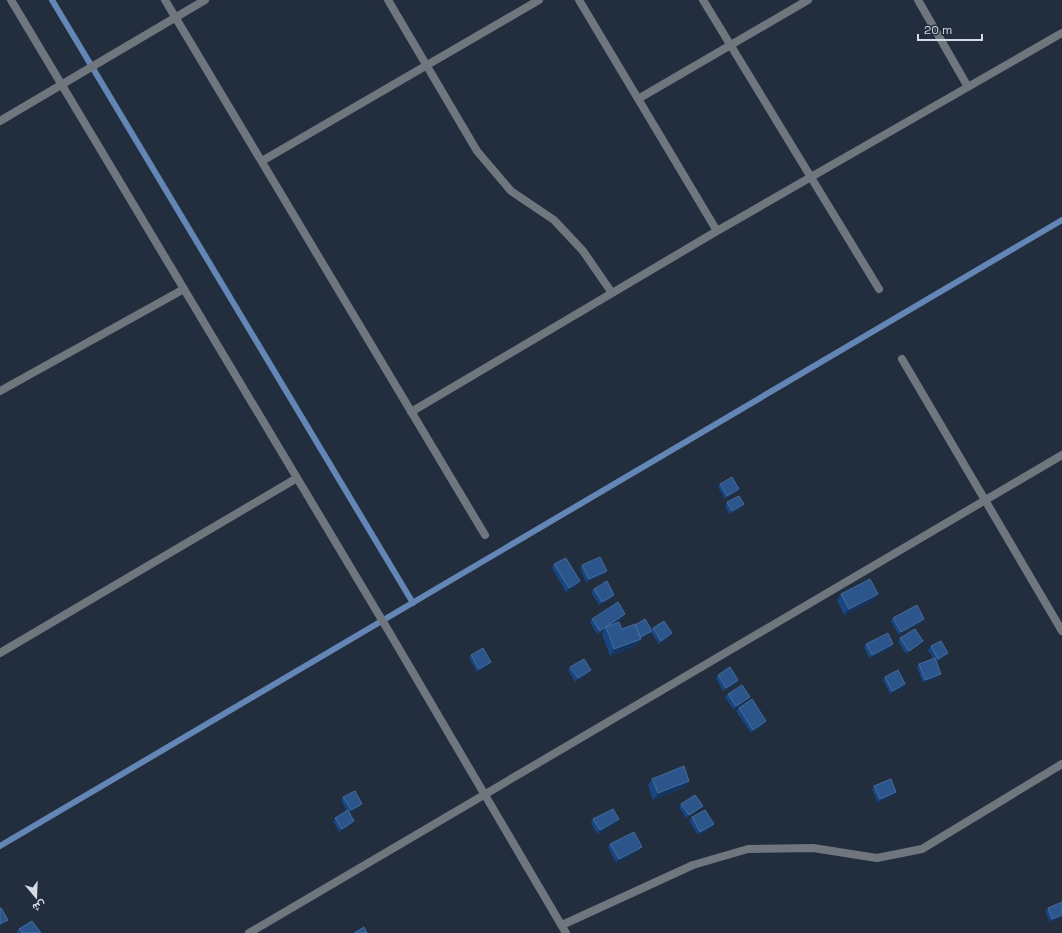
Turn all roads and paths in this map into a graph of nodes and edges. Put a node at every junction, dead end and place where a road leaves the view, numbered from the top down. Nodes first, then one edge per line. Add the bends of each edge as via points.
1 (12, 0) edge
2 (166, 0) edge
3 (205, 0) edge
4 (388, 0) edge
5 (539, 0) edge
6 (579, 0) edge
7 (704, 0) edge
8 (808, 0) edge
9 (918, 0) edge
10 (176, 17) junction
11 (1062, 33) edge
12 (731, 45) junction
13 (426, 66) junction
14 (62, 85) junction
15 (968, 87) junction
16 (638, 99) junction
17 (0, 121) edge
18 (262, 161) junction
19 (811, 177) junction
20 (717, 231) junction
21 (184, 289) junction
22 (879, 289) dead end
23 (612, 293) junction
24 (902, 359) dead end
25 (0, 391) edge
26 (411, 412) junction
27 (1062, 455) edge
28 (297, 478) junction
29 (986, 500) junction
30 (485, 535) dead end
31 (1062, 631) edge
32 (0, 653) edge
33 (1062, 764) edge
34 (485, 794) junction
35 (562, 925) junction
36 (250, 933) edge
37 (566, 933) edge

1 - 14 street
2 - 10 street
3 - 10 street
4 - 13 street
5 - 13 street
6 - 16 street
7 - 12 street
8 - 12 street
9 - 15 street
10 - 14 street
10 - 18 street
11 - 15 street
12 - 16 street
12 - 19 street
13 - 18 street
13 - 23 street via 477,151 511,191 554,220 583,251
14 - 17 street
14 - 21 street
15 - 19 street
16 - 20 street
18 - 26 street
19 - 20 street
19 - 22 street
20 - 23 street
21 - 25 street
21 - 28 street
23 - 26 street
24 - 29 street
26 - 30 street
27 - 29 street
28 - 32 street
28 - 34 street
29 - 31 street
29 - 34 street
33 - 35 street via 922,849 877,858 814,848 748,849 693,865
34 - 35 street
34 - 36 street
35 - 37 street

